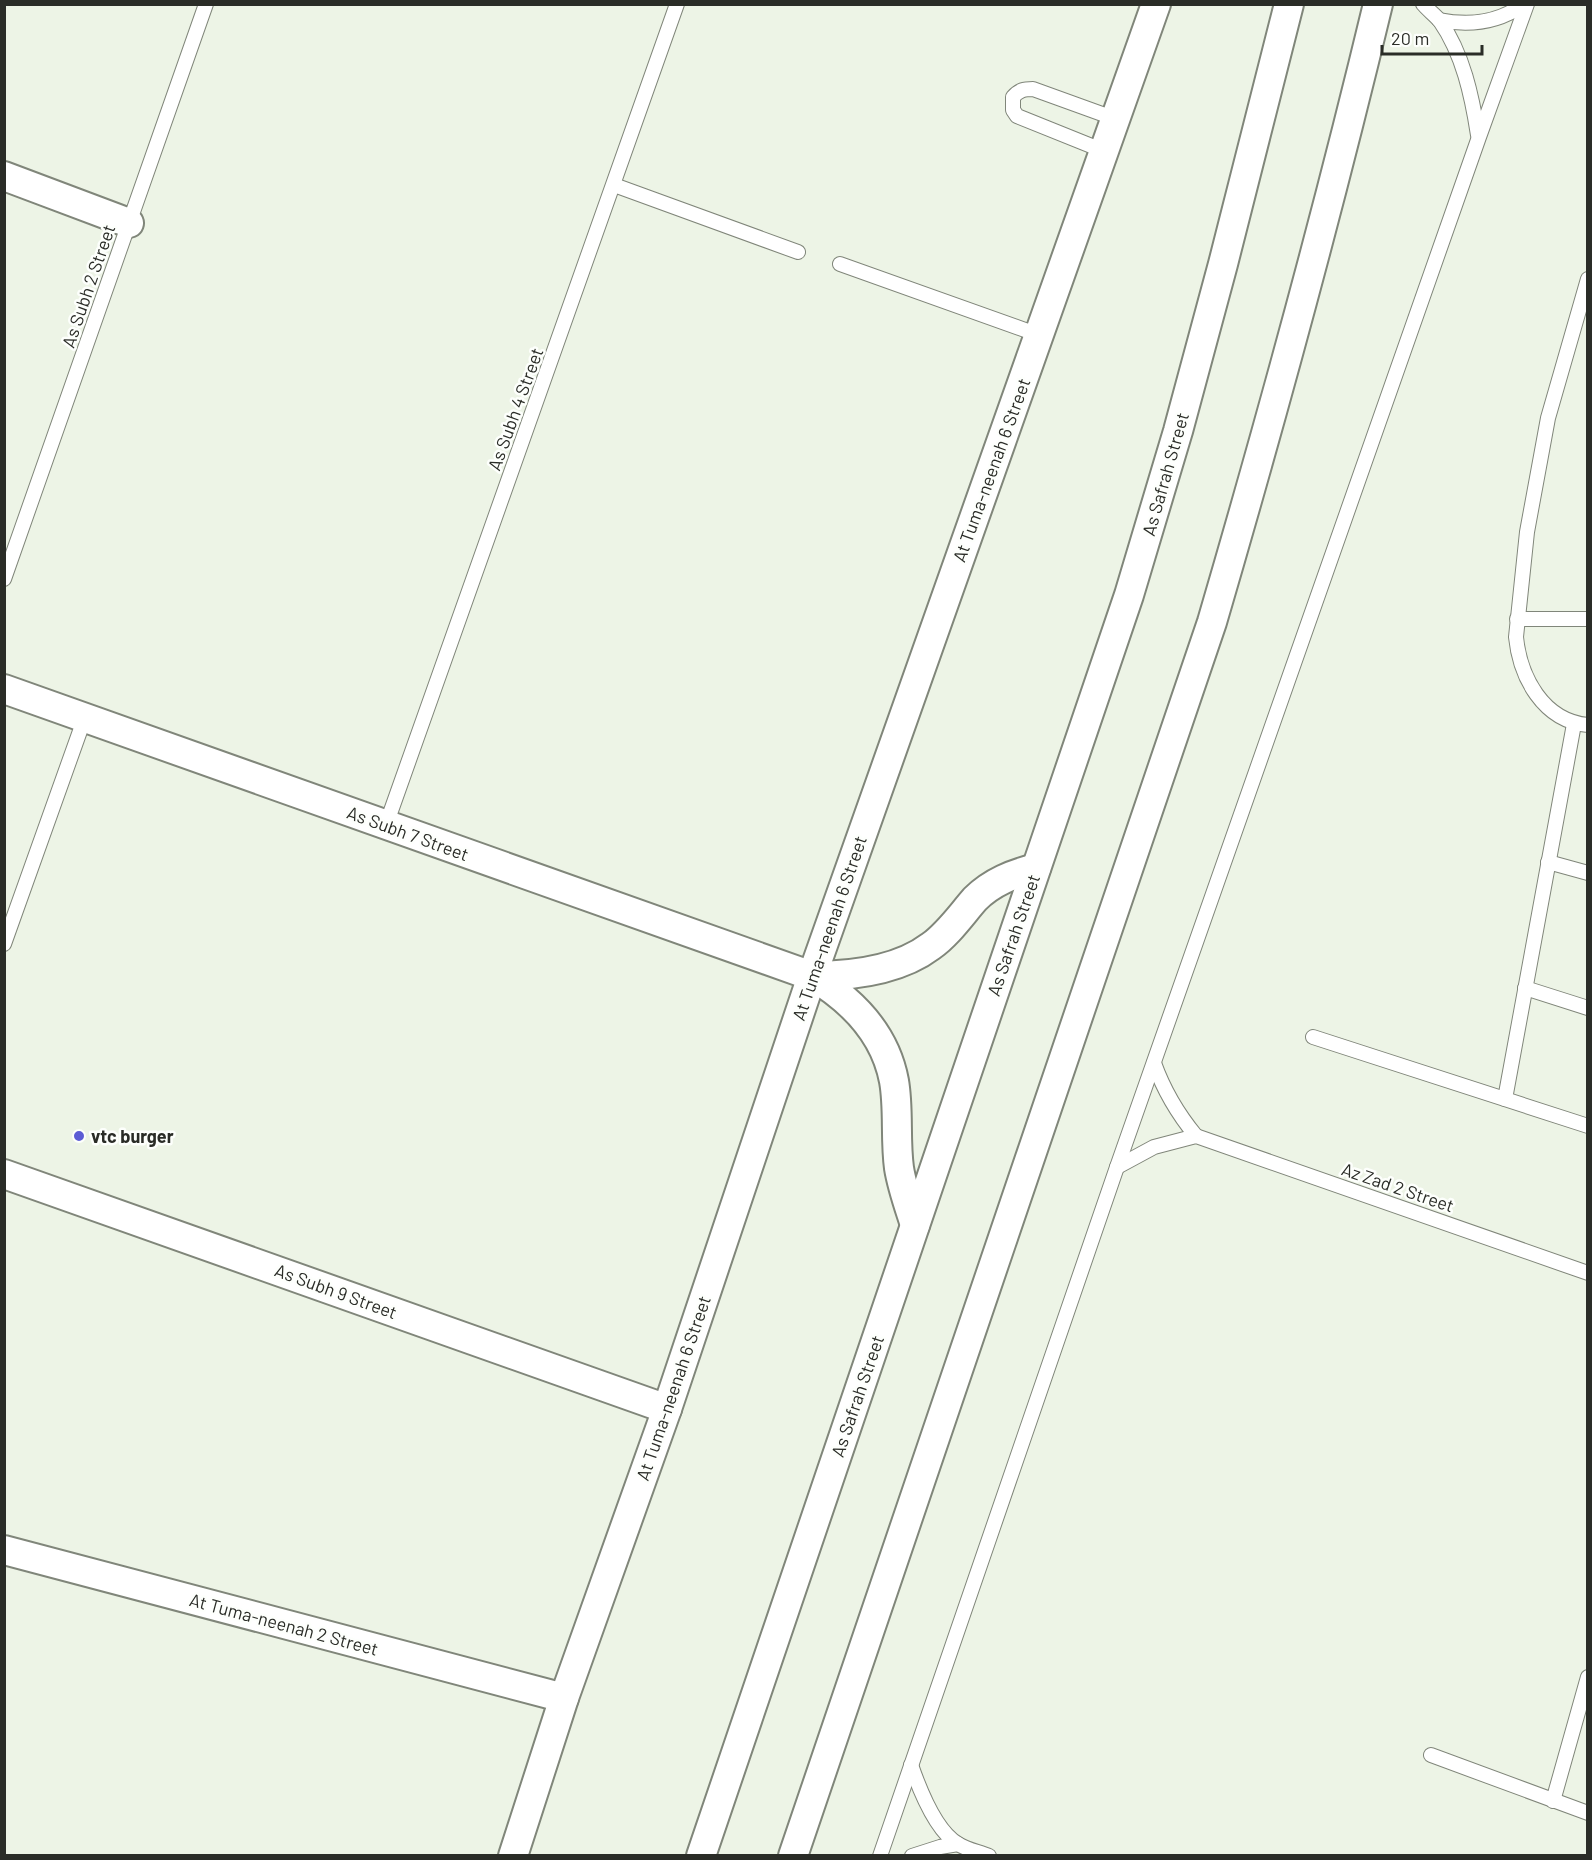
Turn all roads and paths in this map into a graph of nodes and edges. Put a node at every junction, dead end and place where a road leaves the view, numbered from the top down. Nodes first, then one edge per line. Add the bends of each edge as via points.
1 (206, 4) edge
2 (677, 4) edge
3 (1156, 4) edge
4 (1289, 4) edge
5 (1378, 4) edge
6 (1423, 4) edge
7 (1526, 4) edge
8 (1439, 20) junction
9 (1116, 119) junction
10 (1479, 138) junction
11 (1104, 152) junction
12 (4, 176) edge
13 (614, 184) junction
14 (129, 223) junction
15 (798, 252) dead end
16 (840, 264) dead end
17 (1587, 279) edge
18 (1039, 335) junction
19 (4, 579) edge
20 (1517, 619) junction
21 (1587, 619) edge
22 (4, 689) edge
23 (85, 717) junction
24 (1581, 724) edge
25 (386, 825) junction
26 (1548, 862) junction
27 (1036, 868) junction
28 (1587, 873) edge
29 (4, 944) edge
30 (812, 976) junction
31 (1525, 988) junction
32 (1587, 1008) edge
33 (1313, 1037) dead end
34 (1154, 1063) junction
35 (1504, 1099) junction
36 (1587, 1126) edge
37 (1196, 1136) junction
38 (1117, 1167) junction
39 (4, 1174) edge
40 (915, 1225) junction
41 (1587, 1273) edge
42 (667, 1409) junction
43 (4, 1550) edge
44 (1587, 1677) edge
45 (564, 1698) junction
46 (1431, 1755) dead end
47 (910, 1765) junction
48 (1553, 1801) junction
49 (1587, 1813) edge
50 (958, 1844) junction
51 (513, 1856) edge
52 (701, 1856) edge
53 (793, 1856) edge
54 (880, 1856) edge
55 (912, 1856) edge
56 (989, 1856) edge

1 - 14 lane, As Subh 2 Street
2 - 13 lane, As Subh 4 Street
3 - 9 street, At Tuma-neenah 6 Street
4 - 27 street, As Safrah Street via 1178,431 1129,595
5 - 53 street via 1340,164 1212,622
6 - 8 lane
7 - 8 lane via 1486,22
7 - 10 lane
8 - 10 lane via 1464,72
9 - 11 street, At Tuma-neenah 6 Street
9 - 11 lane via 1033,89 1018,91 1013,97 1011,104 1017,116
10 - 34 lane
11 - 18 street, At Tuma-neenah 6 Street
12 - 14 street
13 - 15 lane
13 - 25 lane, As Subh 4 Street
14 - 19 lane, As Subh 2 Street
16 - 18 lane
17 - 20 lane via 1548,418 1527,532
18 - 30 street, At Tuma-neenah 6 Street
20 - 21 lane
20 - 24 lane via 1517,654 1530,686 1556,714
22 - 23 street, As Subh 7 Street
23 - 25 street, As Subh 7 Street
23 - 29 lane
24 - 26 lane
25 - 30 street, As Subh 7 Street
26 - 28 lane
26 - 31 lane
27 - 30 street, As Subh 7 Street via 995,884 977,897 930,947 908,959 861,973
27 - 40 street, As Safrah Street
30 - 40 street, As Subh 7 Street via 850,1002 878,1038 888,1059 894,1081 899,1169
30 - 42 street, At Tuma-neenah 6 Street
31 - 32 lane
31 - 35 lane
33 - 35 lane
34 - 37 lane via 1170,1102
34 - 38 lane
35 - 36 lane
37 - 38 lane via 1155,1146
37 - 41 lane, Az Zad 2 Street
38 - 47 lane
39 - 42 street, As Subh 9 Street
40 - 52 street, As Safrah Street
42 - 45 street, At Tuma-neenah 6 Street
43 - 45 street, At Tuma-neenah 2 Street
44 - 48 lane
45 - 51 street, At Tuma-neenah 6 Street
46 - 48 lane
47 - 50 lane via 934,1816
47 - 54 lane
48 - 49 lane
50 - 55 lane
50 - 56 lane

